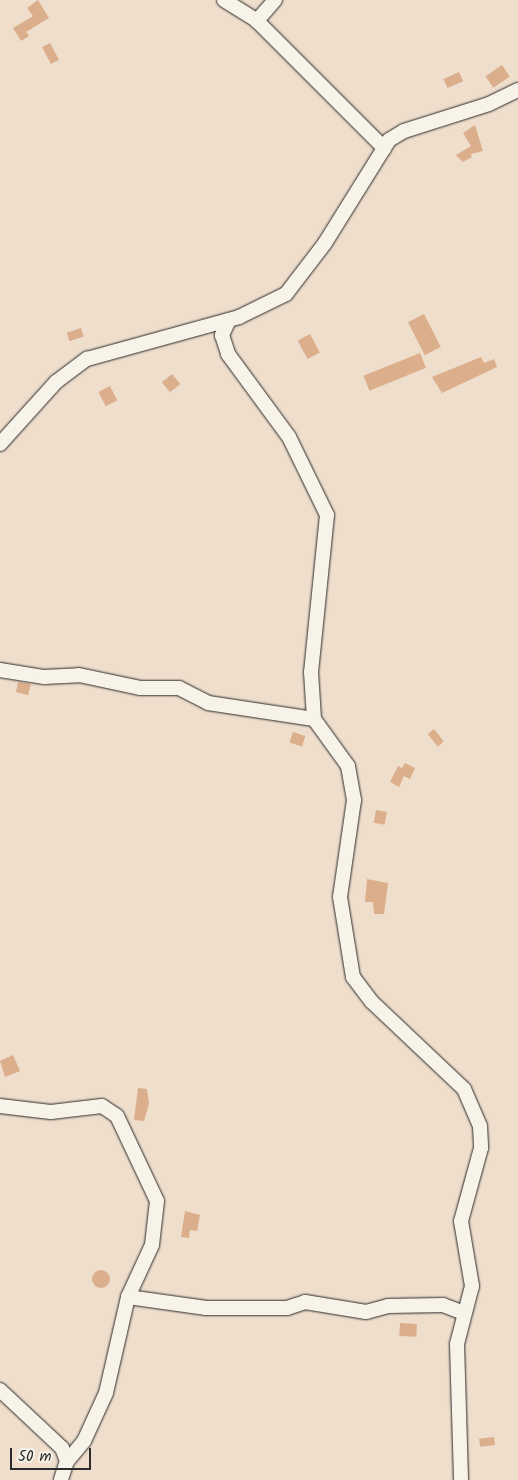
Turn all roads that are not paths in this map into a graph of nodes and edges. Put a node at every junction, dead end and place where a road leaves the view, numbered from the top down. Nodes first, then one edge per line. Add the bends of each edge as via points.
1 (224, 0) edge
2 (275, 0) edge
3 (257, 21) junction
4 (518, 90) edge
5 (384, 148) junction
6 (229, 320) junction
7 (0, 444) edge
8 (0, 670) edge
9 (314, 719) junction
10 (0, 1106) edge
11 (128, 1297) junction
12 (464, 1313) junction
13 (0, 1390) edge
14 (66, 1461) junction
15 (61, 1480) edge
16 (461, 1480) edge

1 - 3 street
2 - 3 street
3 - 5 street
4 - 5 street via 490,104 404,130
5 - 6 street via 325,243 286,294
6 - 7 street via 87,359 56,382
6 - 9 street via 222,335 228,354 289,437 327,516 311,672
8 - 9 street via 44,677 79,674 140,688 180,688 208,703
9 - 12 street via 348,766 354,800 340,897 353,977 372,1002 464,1089 480,1126 481,1148 461,1221 472,1286
10 - 11 street via 51,1112 102,1106 117,1116 157,1202 152,1246
11 - 12 street via 206,1308 287,1308 305,1302 366,1312 410,1305 452,1307
11 - 14 street via 106,1393 84,1441
12 - 16 street via 457,1344 463,1460
13 - 14 street via 57,1442
14 - 15 street

